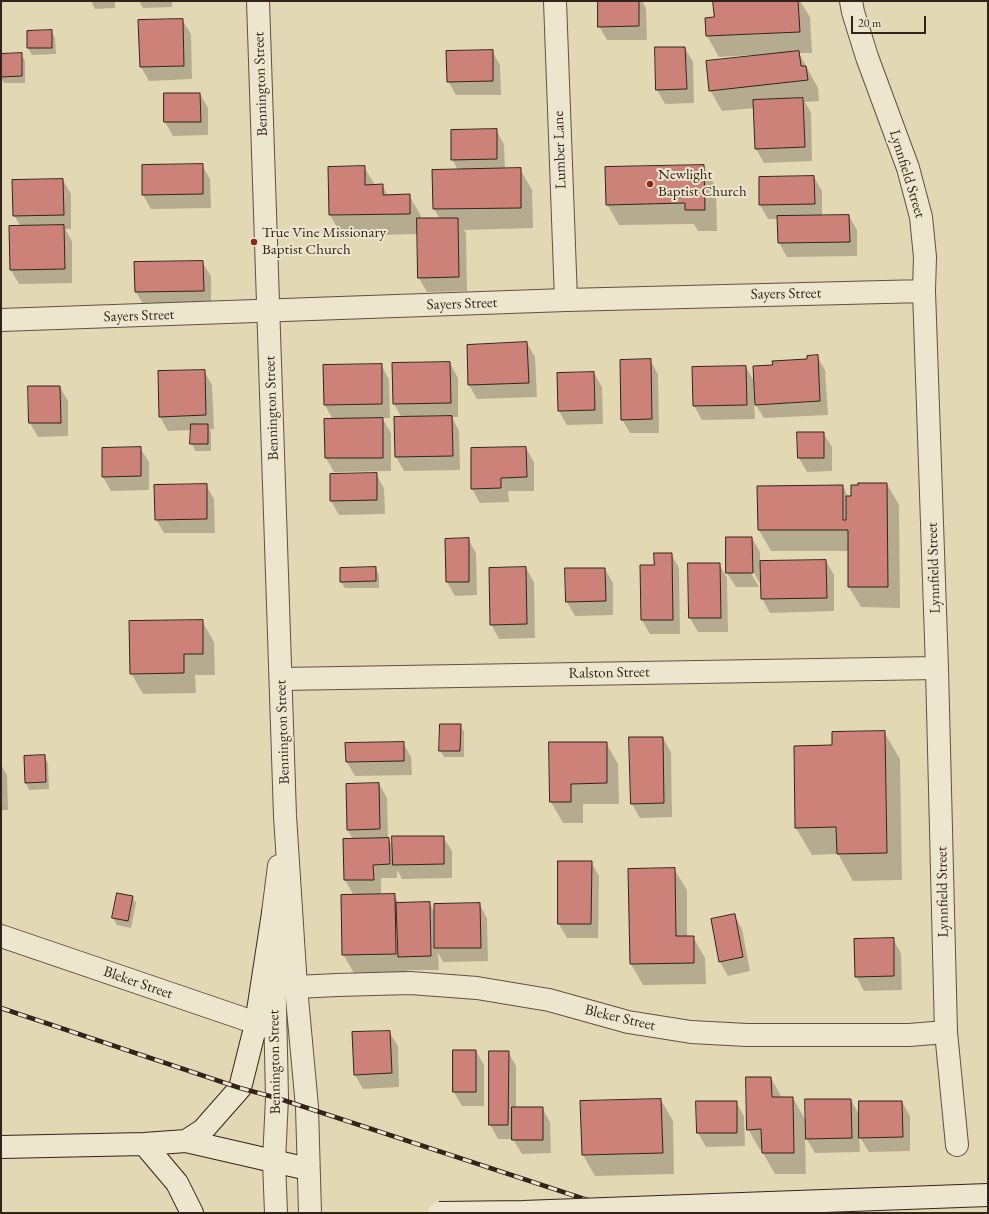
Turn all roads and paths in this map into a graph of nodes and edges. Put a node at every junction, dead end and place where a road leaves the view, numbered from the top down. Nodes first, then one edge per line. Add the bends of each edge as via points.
1 (258, 1) edge
2 (555, 1) edge
3 (851, 1) edge
4 (924, 291) junction
5 (566, 300) junction
6 (268, 311) junction
7 (1, 320) edge
8 (937, 668) junction
9 (281, 679) junction
10 (285, 816) junction
11 (1, 936) edge
12 (296, 987) junction
13 (265, 1027) junction
14 (946, 1032) junction
15 (186, 1141) junction
16 (144, 1144) junction
17 (957, 1145) dead end
18 (1, 1147) edge
19 (274, 1161) junction
20 (308, 1169) junction
21 (988, 1195) edge
22 (192, 1213) edge
23 (276, 1213) edge
24 (310, 1213) edge
25 (439, 1213) edge

1 - 6 street, Bennington Street
2 - 5 street, Lumber Lane
3 - 4 street, Lynnfield Street via 867,57 908,168 921,217 925,257
4 - 5 street, Sayers Street
4 - 8 street, Lynnfield Street
5 - 6 street, Sayers Street
6 - 7 street, Sayers Street
6 - 9 street, Bennington Street
8 - 9 street, Ralston Street
8 - 14 street, Lynnfield Street
9 - 10 street, Bennington Street
10 - 12 street, Bennington Street
10 - 13 street, Bennington Street via 273,914
11 - 13 street, Bleker Street
12 - 14 street, Bleker Street via 410,984 477,988 549,1000 628,1022 691,1032 747,1035 909,1035
12 - 20 street, Bennington Street via 307,1107
13 - 15 street via 240,1088 203,1130
13 - 19 street, Bennington Street via 277,1098
14 - 17 street, Lynnfield Street
15 - 16 street
15 - 19 street
16 - 18 street
16 - 22 street via 177,1183
19 - 20 street
19 - 23 street, Bennington Street
20 - 24 street, Bennington Street
21 - 25 street, bridge

